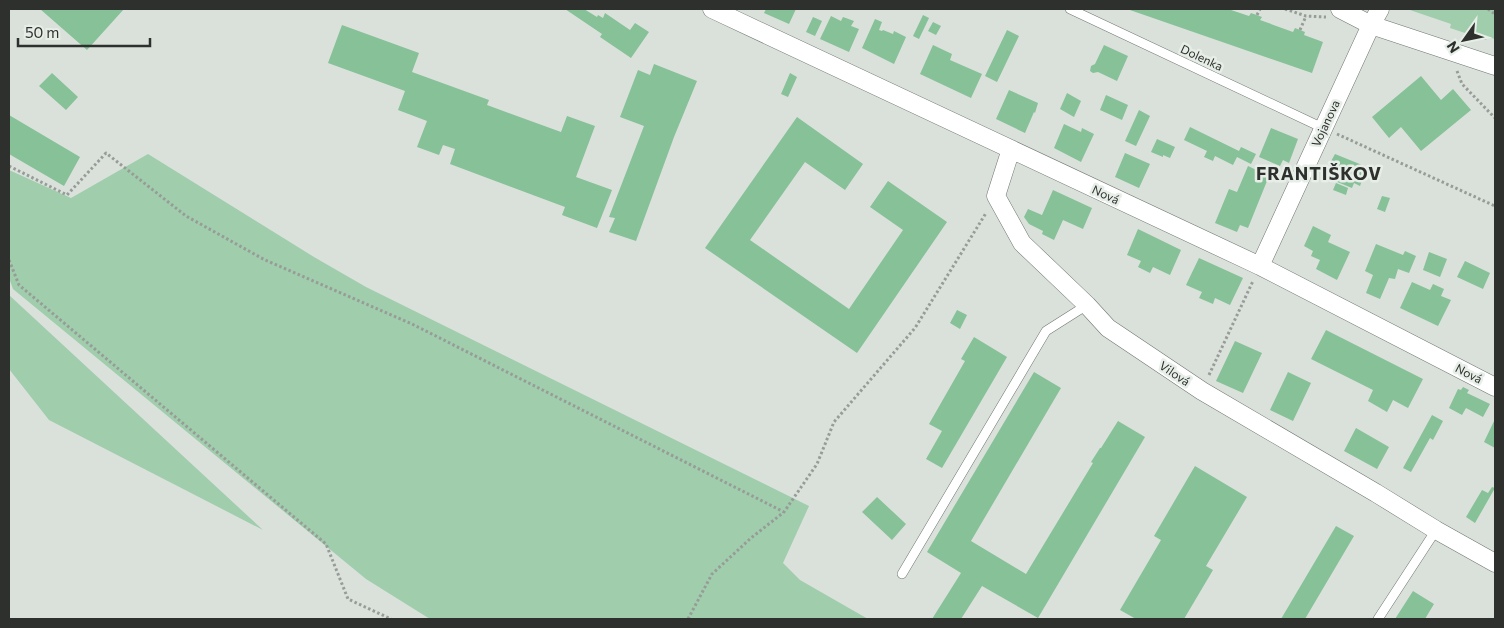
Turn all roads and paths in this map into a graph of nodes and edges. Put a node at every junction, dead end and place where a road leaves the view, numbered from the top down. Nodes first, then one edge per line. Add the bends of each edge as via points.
1 (712, 9) edge
2 (1070, 9) edge
3 (1260, 9) edge
4 (1285, 9) edge
5 (1340, 9) edge
6 (1380, 9) edge
7 (1488, 9) edge
8 (1495, 14) edge
9 (1257, 15) dead end
10 (1306, 16) junction
11 (1364, 21) junction
12 (1300, 30) dead end
13 (1448, 51) junction
14 (1495, 66) edge
15 (1495, 118) edge
16 (1323, 128) junction
17 (1012, 149) junction
18 (9, 166) edge
19 (996, 196) junction
20 (1495, 206) edge
21 (9, 260) edge
22 (1260, 266) junction
23 (1087, 305) junction
24 (1495, 387) edge
25 (1202, 392) junction
26 (784, 512) junction
27 (1436, 530) junction
28 (1495, 563) edge
29 (902, 574) dead end
30 (391, 619) edge
31 (688, 619) edge
32 (1378, 619) edge

1 - 17 street, Nová
2 - 16 lane, Dolenka
3 - 9 path
4 - 10 path
5 - 11 street
6 - 11 street, Vojanova
7 - 8 path
10 - 11 path
10 - 12 path
11 - 13 street
11 - 16 street, Vojanova
13 - 14 street
13 - 15 path via 1462,84
16 - 20 path
16 - 22 street, Vojanova
17 - 19 street
17 - 22 street, Nová
18 - 26 path via 67,195 106,153 186,216 265,260 412,324
19 - 23 street, Vilová via 1022,242
19 - 26 path via 915,328 834,422 817,464
21 - 30 path via 19,285 326,544 348,598
22 - 24 street, Nová
22 - 25 path
23 - 25 street, Vilová via 1108,328
23 - 29 lane via 1046,331
25 - 27 street, Vilová
26 - 31 path via 712,574
27 - 28 street, Vilová
27 - 32 lane

